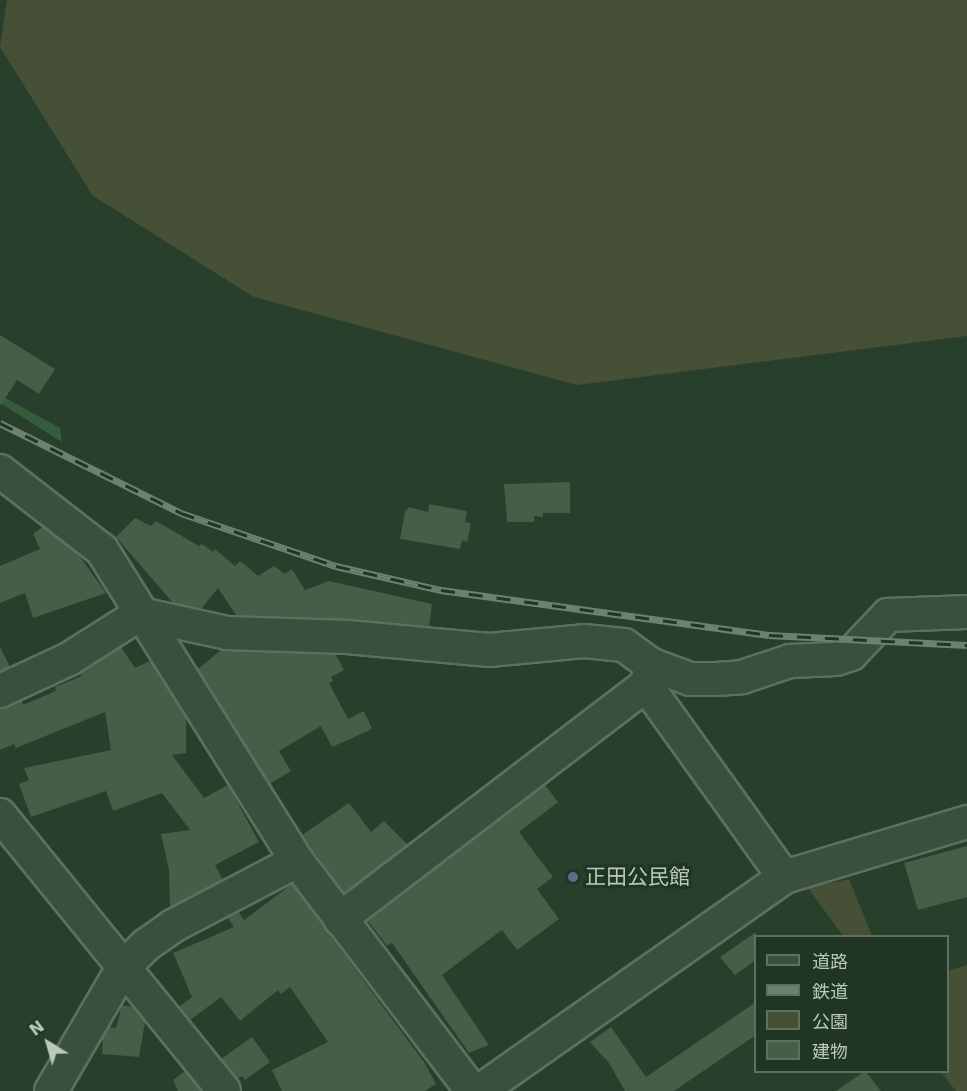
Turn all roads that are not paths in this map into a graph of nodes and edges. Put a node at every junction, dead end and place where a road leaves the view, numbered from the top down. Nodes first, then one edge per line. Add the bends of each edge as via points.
1 (0, 471) edge
2 (967, 612) edge
3 (140, 615) junction
4 (649, 675) junction
5 (0, 691) edge
6 (0, 815) edge
7 (967, 822) edge
8 (297, 861) junction
9 (784, 877) junction
10 (340, 919) junction
11 (123, 968) junction
12 (469, 1090) edge
13 (51, 1091) edge
14 (225, 1091) edge

1 - 3 street via 102,550
2 - 4 street via 888,615 851,654 836,659 790,662 742,677 690,679
3 - 4 street via 227,633 347,637 489,650 584,640 624,645
3 - 5 street via 69,659
3 - 8 street
4 - 9 street
4 - 10 street
6 - 11 street
7 - 9 street
8 - 10 street
8 - 11 street via 173,926
9 - 12 street
10 - 12 street
11 - 13 street
11 - 14 street

